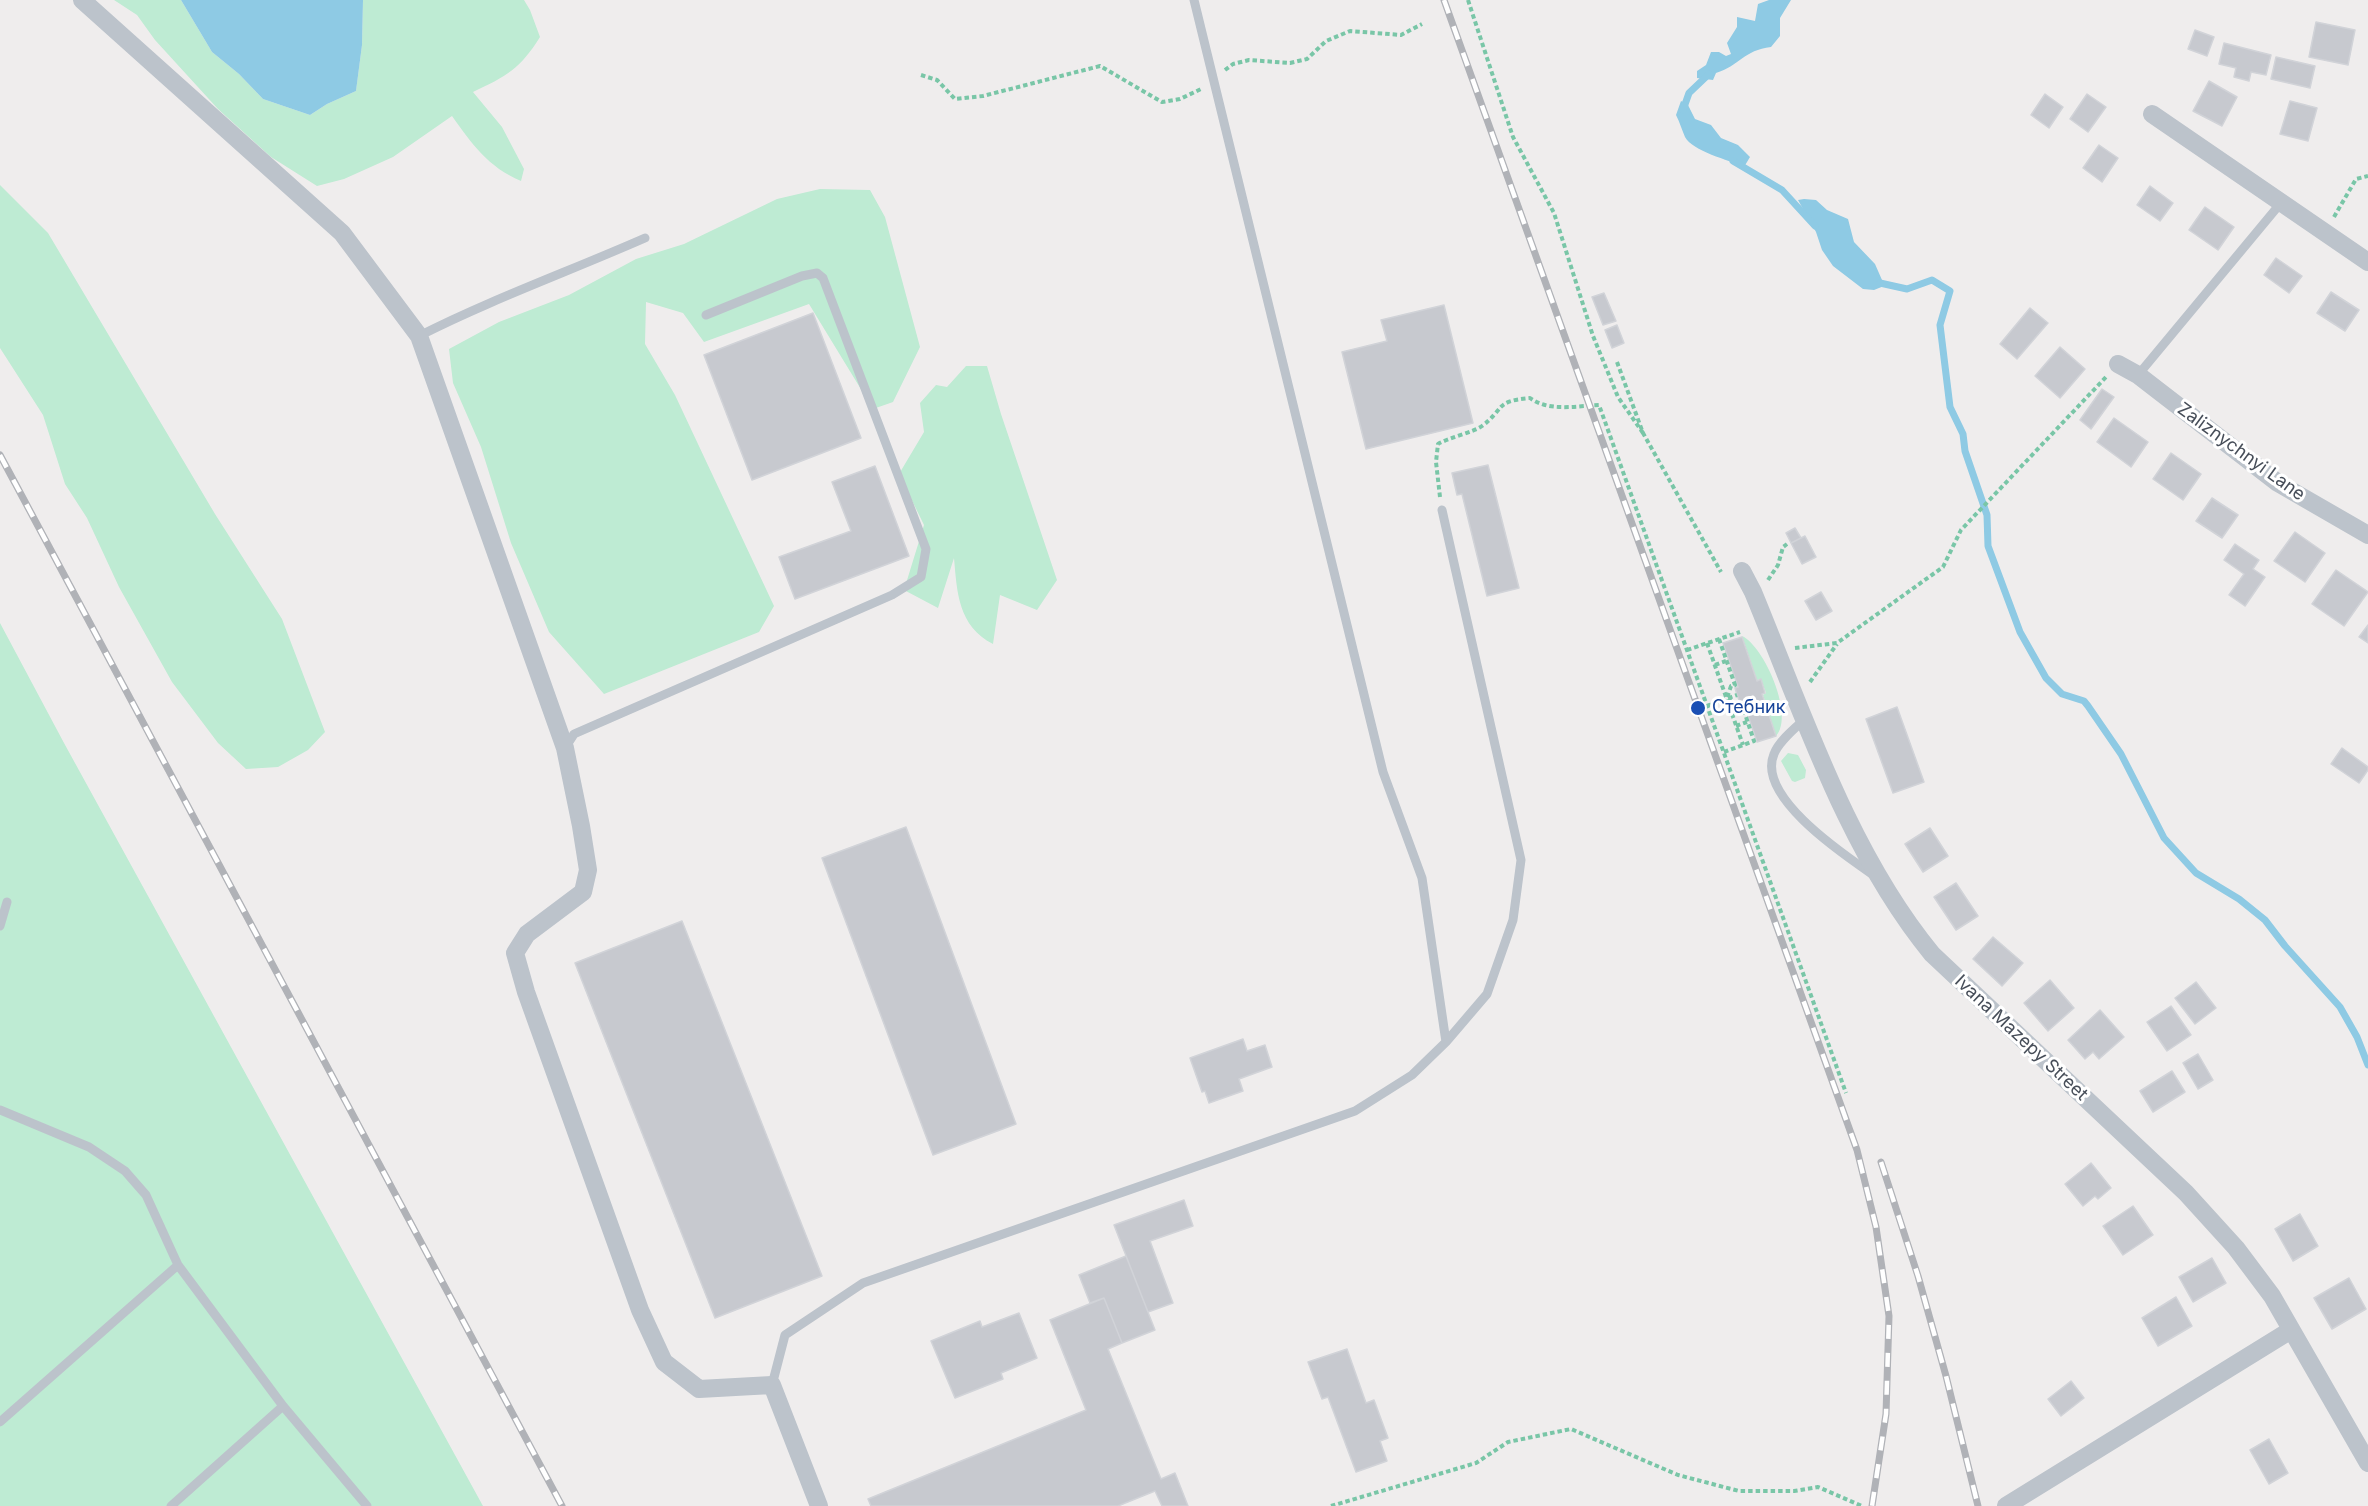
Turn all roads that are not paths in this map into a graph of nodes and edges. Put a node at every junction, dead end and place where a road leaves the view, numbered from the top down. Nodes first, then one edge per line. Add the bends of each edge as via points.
1 (82, 0) edge
2 (1194, 0) edge
3 (2152, 114) dead end
4 (2280, 204) junction
5 (645, 238) dead end
6 (2368, 262) edge
7 (706, 315) dead end
8 (419, 336) junction
9 (2118, 364) road end
10 (2138, 375) junction
11 (1442, 510) road end
12 (2368, 535) edge
13 (1742, 571) dead end
14 (1805, 719) junction
15 (565, 748) junction
16 (1880, 880) junction
17 (7, 902) dead end
18 (0, 926) edge
19 (1446, 1041) junction
20 (0, 1110) edge
21 (178, 1265) junction
22 (2291, 1330) junction
23 (772, 1385) junction
24 (283, 1406) junction
25 (0, 1422) edge
26 (2368, 1463) edge
27 (171, 1506) edge
28 (367, 1506) edge
29 (819, 1506) edge
30 (2006, 1506) edge

1 - 8 street via 342,233
2 - 19 lane via 1383,772 1422,878
3 - 4 street
4 - 6 street
4 - 10 lane
5 - 8 lane
7 - 15 lane via 802,276 817,273 823,278 926,549 921,576 892,595 574,734
8 - 15 street
9 - 10 street, Zaliznychnyi Lane
10 - 12 street, Zaliznychnyi Lane via 2278,483
11 - 19 lane via 1521,860 1513,920 1487,994
13 - 14 street, Ivana Mazepy Street
14 - 16 street, Ivana Mazepy Street
14 - 16 lane via 1774,753 1775,782 1825,841
15 - 23 street via 588,870 583,892 527,934 515,953 526,992 639,1310 664,1362 699,1389
16 - 22 street, Ivana Mazepy Street via 1907,924 1932,954 2186,1193 2250,1267
17 - 18 lane
19 - 23 lane via 1412,1075 1355,1111 863,1283 785,1335
20 - 21 lane via 89,1148 125,1171 146,1195
21 - 24 lane
21 - 25 lane
22 - 26 street, Ivana Mazepy Street
22 - 30 street
23 - 29 street
24 - 27 lane
24 - 28 lane

